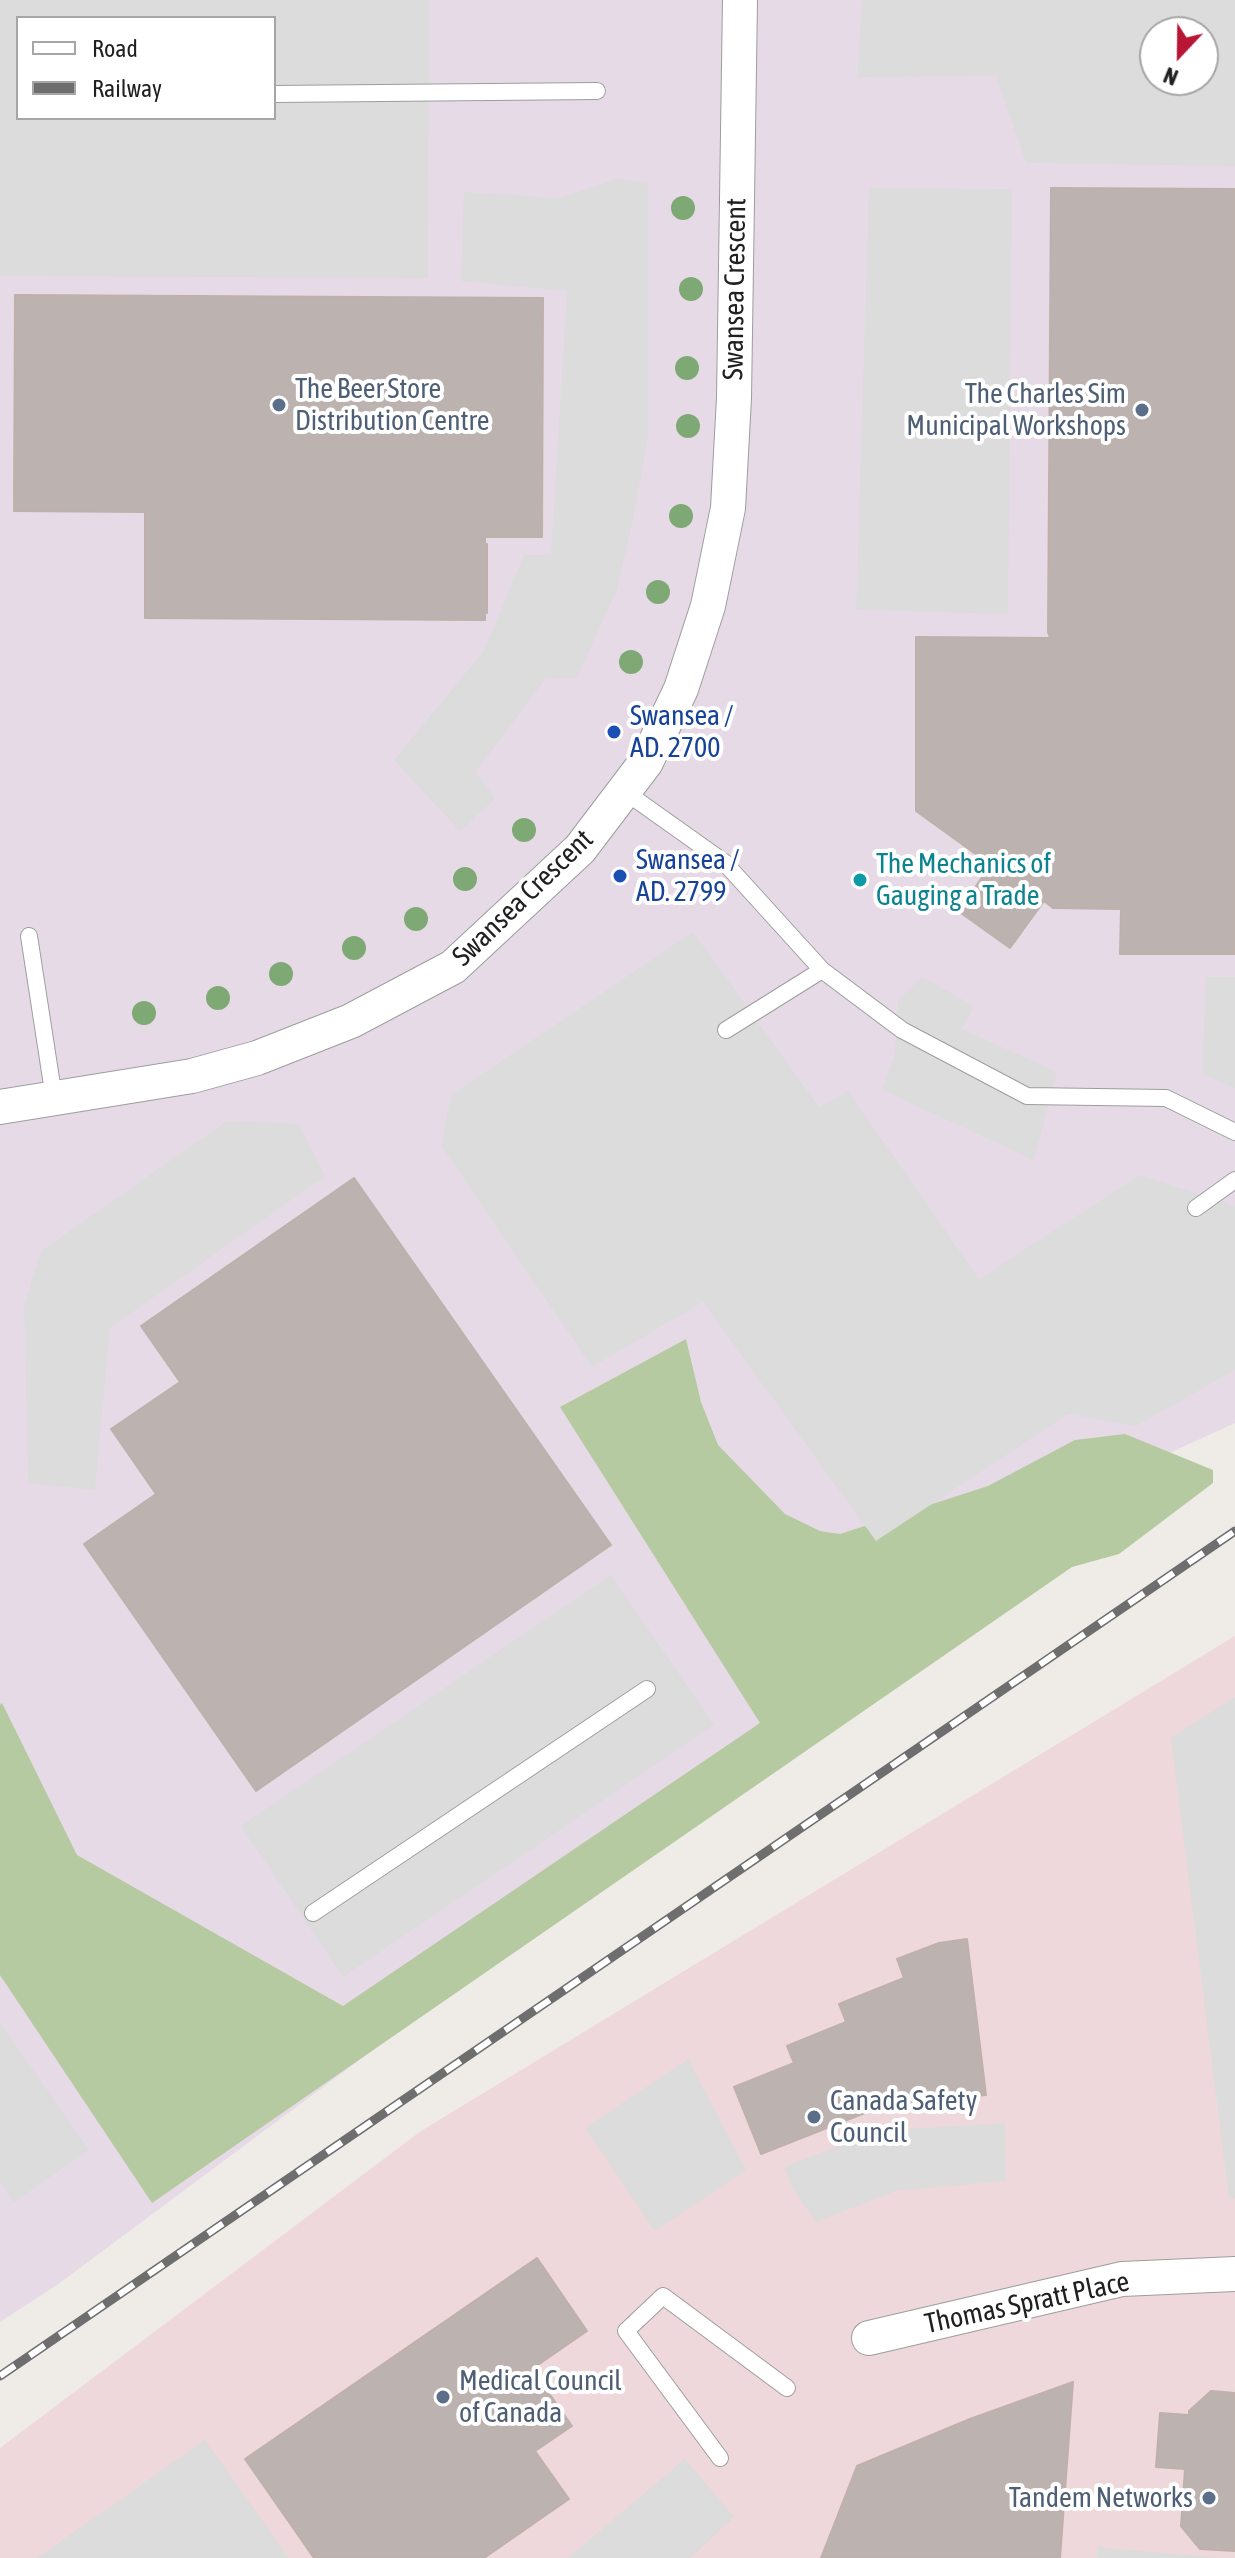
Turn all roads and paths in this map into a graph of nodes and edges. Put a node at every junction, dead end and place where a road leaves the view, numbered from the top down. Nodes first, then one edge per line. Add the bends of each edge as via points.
1 (740, 0) edge
2 (597, 91) dead end
3 (276, 94) edge
4 (624, 791) junction
5 (29, 936) dead end
6 (822, 970) junction
7 (726, 1030) dead end
8 (54, 1098) junction
9 (0, 1107) edge
10 (1235, 1132) edge
11 (1235, 1180) edge
12 (1196, 1208) dead end
13 (647, 1689) dead end
14 (313, 1913) dead end
15 (1235, 2274) edge
16 (869, 2338) dead end
17 (787, 2388) dead end
18 (720, 2458) dead end

1 - 4 street, Swansea Crescent via 728,508 708,606 681,689 646,762
2 - 3 lane
4 - 6 lane via 724,862
4 - 8 street, Swansea Crescent via 580,849 453,967 351,1021 257,1058 192,1076
5 - 8 lane
6 - 7 lane
6 - 10 lane via 902,1030 1027,1096 1166,1098
8 - 9 street, Swansea Crescent
11 - 12 lane
13 - 14 lane
15 - 16 street, Thomas Spratt Place via 1122,2279
17 - 18 lane via 663,2296 626,2331

